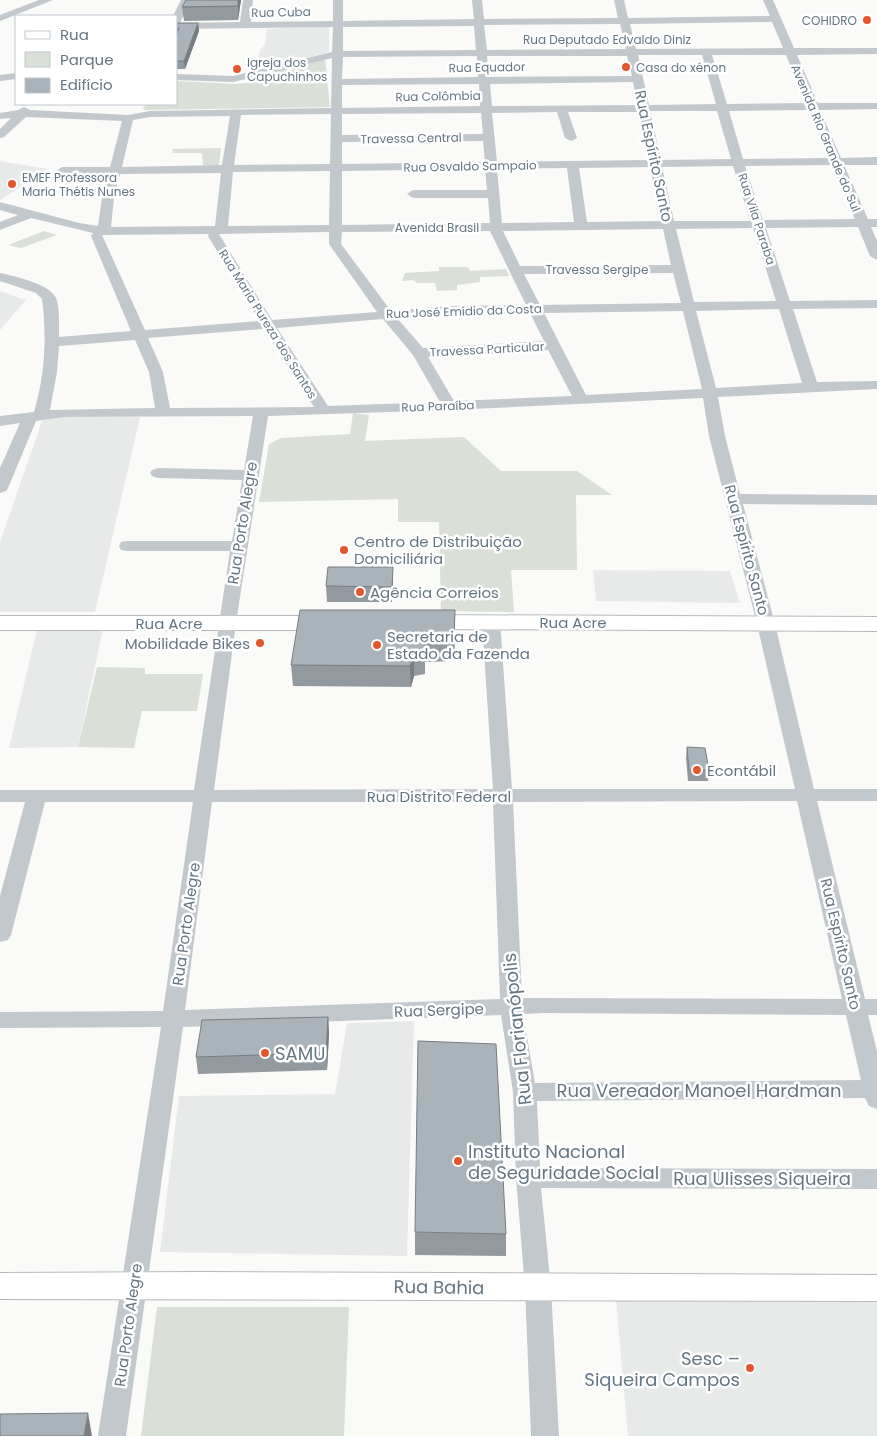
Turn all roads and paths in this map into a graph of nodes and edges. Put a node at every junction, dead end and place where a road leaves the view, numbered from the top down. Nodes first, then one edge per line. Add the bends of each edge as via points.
1 (48, 0) edge
2 (186, 0) edge
3 (248, 0) edge
4 (338, 0) edge
5 (477, 0) edge
6 (619, 0) edge
7 (768, 0) edge
8 (178, 17) edge
9 (0, 18) edge
10 (624, 20) junction
11 (776, 20) junction
12 (479, 22) junction
13 (0, 24) edge
14 (15, 24) edge
15 (338, 24) junction
16 (178, 26) edge
17 (246, 26) junction
18 (631, 51) junction
19 (706, 51) junction
20 (790, 51) junction
21 (877, 51) edge
22 (481, 53) junction
23 (337, 54) junction
24 (15, 76) edge
25 (178, 77) edge
26 (0, 78) edge
27 (638, 79) junction
28 (483, 81) junction
29 (336, 82) junction
30 (813, 106) junction
31 (877, 106) edge
32 (644, 108) junction
33 (722, 108) junction
34 (24, 109) edge
35 (561, 109) junction
36 (485, 110) junction
37 (335, 111) junction
38 (236, 112) junction
39 (0, 116) edge
40 (128, 118) junction
41 (0, 135) edge
42 (488, 137) junction
43 (571, 138) dead end
44 (335, 139) junction
45 (837, 161) junction
46 (877, 161) edge
47 (656, 163) junction
48 (738, 163) junction
49 (572, 164) junction
50 (490, 166) junction
51 (334, 167) junction
52 (227, 168) junction
53 (62, 170) dead end
54 (115, 170) junction
55 (413, 194) dead end
56 (492, 194) junction
57 (0, 206) edge
58 (0, 214) edge
59 (23, 217) junction
60 (0, 226) edge
61 (581, 226) junction
62 (871, 227) edge
63 (759, 228) junction
64 (669, 229) junction
65 (497, 230) junction
66 (334, 231) junction
67 (217, 233) junction
68 (100, 234) junction
69 (877, 256) edge
70 (679, 269) junction
71 (515, 270) junction
72 (0, 277) edge
73 (877, 304) edge
74 (786, 305) junction
75 (689, 306) junction
76 (536, 308) junction
77 (386, 314) junction
78 (268, 325) junction
79 (138, 334) junction
80 (52, 342) junction
81 (554, 345) junction
82 (419, 353) junction
83 (877, 385) edge
84 (811, 386) junction
85 (710, 392) junction
86 (580, 400) junction
87 (450, 406) junction
88 (324, 411) junction
89 (163, 412) junction
90 (260, 412) junction
91 (32, 420) junction
92 (0, 421) edge
93 (0, 429) edge
94 (158, 474) dead end
95 (250, 475) junction
96 (0, 488) edge
97 (734, 499) junction
98 (877, 500) edge
99 (127, 546) dead end
100 (239, 546) junction
101 (491, 621) junction
102 (354, 622) edge
103 (403, 622) edge
104 (0, 623) edge
105 (227, 623) junction
106 (766, 624) junction
107 (877, 624) edge
108 (877, 794) edge
109 (0, 796) edge
110 (37, 796) junction
111 (204, 796) junction
112 (503, 796) junction
113 (806, 796) junction
114 (0, 935) edge
115 (866, 1007) edge
116 (511, 1008) junction
117 (173, 1019) junction
118 (0, 1020) edge
119 (525, 1092) junction
120 (876, 1094) edge
121 (528, 1178) junction
122 (877, 1179) edge
123 (133, 1285) junction
124 (0, 1286) edge
125 (538, 1288) junction
126 (877, 1288) edge
127 (112, 1436) edge
128 (545, 1436) edge

1 - 9 street
2 - 8 street
3 - 17 street
4 - 15 street
5 - 12 street
6 - 10 street, Rua Espírito Santo
7 - 11 street
10 - 11 street, Rua Cuba
10 - 12 street, Rua Cuba
10 - 18 street, Rua Espírito Santo
11 - 20 street, Avenida Rio Grande do Sul
12 - 15 street, Rua Cuba
12 - 22 street
13 - 14 street
15 - 17 street, Rua Cuba
15 - 23 street
16 - 17 street, Rua Cuba
18 - 19 street, Rua Deputado Edvaldo Diniz
18 - 22 street, Rua Deputado Edvaldo Diniz
18 - 27 street, Rua Espírito Santo
19 - 20 street, Rua Deputado Edvaldo Diniz
19 - 33 street, Rua Vila Paraba
20 - 21 street, Rua Deputado Edvaldo Diniz
20 - 30 street, Avenida Rio Grande do Sul
22 - 23 street, Rua Deputado Edvaldo Diniz
22 - 28 street
23 - 25 street via 233,79
23 - 29 street
24 - 26 street
27 - 28 street, Rua Equador
27 - 32 street, Rua Espírito Santo
28 - 29 street, Rua Equador
28 - 36 street
29 - 37 street
30 - 31 street, Rua Colômbia
30 - 33 street, Rua Colômbia
30 - 45 street, Avenida Rio Grande do Sul
32 - 33 street, Rua Colômbia
32 - 35 street, Rua Colômbia
32 - 47 street, Rua Espírito Santo
33 - 48 street, Rua Vila Paraba
34 - 39 street, Rua Colômbia
34 - 40 street, Rua Colômbia
34 - 41 street
35 - 36 street, Rua Colômbia
35 - 43 street
36 - 37 street, Rua Colômbia
36 - 42 street
37 - 38 street, Rua Colômbia
37 - 44 street
38 - 40 street, Rua Colômbia via 150,114
38 - 52 street, Rua Maria Pureza dos Santos
40 - 54 street
42 - 44 street, Travessa Central
42 - 50 street
44 - 51 street
45 - 46 street, Rua Osvaldo Sampaio
45 - 48 street, Rua Osvaldo Sampaio
45 - 62 street, Avenida Rio Grande do Sul
47 - 48 street, Rua Osvaldo Sampaio
47 - 49 street, Rua Osvaldo Sampaio
47 - 64 street, Rua Espírito Santo
48 - 63 street, Rua Vila Paraba
49 - 50 street, Rua Osvaldo Sampaio
49 - 61 street
50 - 51 street, Rua Osvaldo Sampaio
50 - 56 street
51 - 52 street, Rua Osvaldo Sampaio
51 - 66 street
52 - 54 street, Rua Osvaldo Sampaio
52 - 67 street, Rua Maria Pureza dos Santos
53 - 54 street, Rua Osvaldo Sampaio
54 - 68 street
55 - 56 street
56 - 65 street
57 - 59 street, Avenida Brasil
58 - 59 street, Avenida Brasil
59 - 60 street
59 - 68 street, Avenida Brasil
61 - 64 street, Avenida Brasil
61 - 65 street, Avenida Brasil
62 - 63 street, Avenida Brasil
62 - 69 street, Avenida Rio Grande do Sul
63 - 64 street, Avenida Brasil
63 - 74 street, Rua Vila Paraba
64 - 65 street, Avenida Brasil
64 - 70 street, Rua Espírito Santo
65 - 66 street, Avenida Brasil
65 - 71 street
66 - 67 street, Avenida Brasil
66 - 77 street via 338,251
67 - 68 street, Avenida Brasil
67 - 78 street, Rua Maria Pureza dos Santos
68 - 79 street
70 - 71 street, Travessa Sergipe
70 - 75 street, Rua Espírito Santo
71 - 76 street
72 - 80 street via 48,294
73 - 74 street, Rua José Emídio da Costa
74 - 75 street, Rua José Emídio da Costa
74 - 84 street, Rua Vila Paraba
75 - 76 street, Rua José Emídio da Costa
75 - 85 street, Rua Espírito Santo
76 - 77 street, Rua José Emídio da Costa
76 - 81 street
77 - 78 street, Rua José Emídio da Costa
77 - 82 street
78 - 79 street, Rua José Emídio da Costa
78 - 88 street, Rua Maria Pureza dos Santos
79 - 80 street, Rua José Emídio da Costa
79 - 89 street via 156,372
80 - 91 street via 46,397
81 - 82 street, Travessa Particular
81 - 86 street
82 - 87 street
83 - 84 street, Rua Paraíba
84 - 85 street, Rua Paraíba
85 - 86 street, Rua Paraíba
85 - 97 street, Rua Espírito Santo via 717,436
86 - 87 street, Rua Paraíba
87 - 88 street, Rua Paraíba
88 - 90 street, Rua Paraíba
89 - 90 street, Rua Paraíba
89 - 91 street, Rua Paraíba
90 - 95 street, Rua Porto Alegre
91 - 92 street, Rua Paraíba
91 - 93 street, Rua Paraíba
91 - 96 street
94 - 95 street
95 - 100 street, Rua Porto Alegre
97 - 98 street
97 - 106 street, Rua Espírito Santo
99 - 100 street
100 - 105 street, Rua Porto Alegre
101 - 103 main road, Rua Acre
101 - 106 main road, Rua Acre
101 - 112 street, Rua Florianópolis
102 - 105 main road, Rua Acre
104 - 105 main road, Rua Acre
105 - 111 street, Rua Porto Alegre
106 - 107 main road, Rua Acre
106 - 113 street, Rua Espírito Santo
108 - 113 street, Rua Distrito Federal
109 - 110 street, Rua Distrito Federal
110 - 111 street, Rua Distrito Federal
110 - 114 street
111 - 112 street, Rua Distrito Federal
111 - 117 street, Rua Porto Alegre
112 - 113 street, Rua Distrito Federal
112 - 116 street, Rua Florianópolis
113 - 115 street, Rua Espírito Santo
115 - 116 street, Rua Sergipe via 544,1005
115 - 120 street, Rua Espírito Santo
116 - 117 street, Rua Sergipe
116 - 119 street, Rua Florianópolis
117 - 118 street, Rua Sergipe
117 - 123 street, Rua Porto Alegre
119 - 120 street, Rua Vereador Manoel Hardman
119 - 121 street, Rua Florianópolis
121 - 122 street, Rua Ulisses Siqueira
121 - 125 street, Rua Florianópolis
123 - 124 main road, Rua Bahia
123 - 125 main road, Rua Bahia
123 - 127 street, Rua Porto Alegre
125 - 126 main road, Rua Bahia
125 - 128 street, Rua Florianópolis

